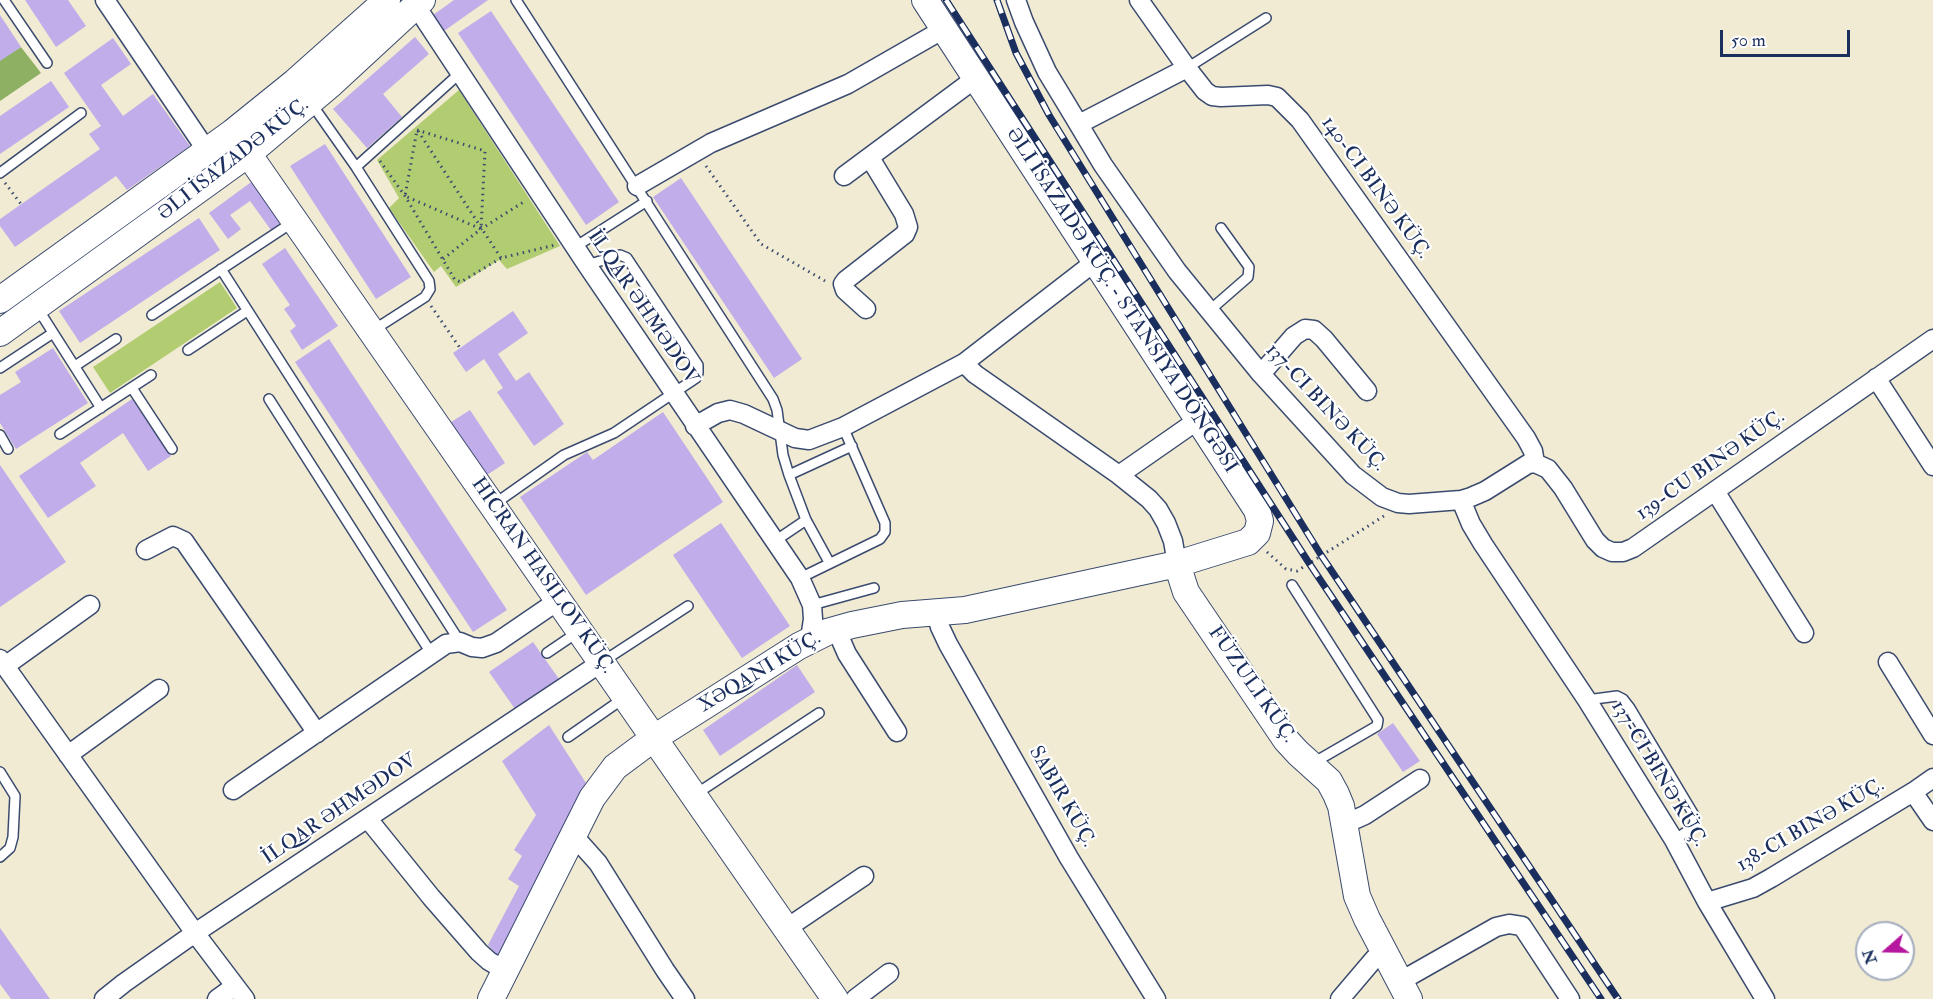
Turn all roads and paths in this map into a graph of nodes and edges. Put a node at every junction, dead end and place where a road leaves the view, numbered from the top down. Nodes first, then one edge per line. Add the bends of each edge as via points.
1 (4, 0) edge
2 (105, 0) edge
3 (516, 0) edge
4 (925, 0) edge
5 (1016, 0) edge
6 (1139, 0) edge
7 (419, 3) edge
8 (371, 6) edge
9 (1266, 18) dead end
10 (944, 29) junction
11 (47, 63) dead end
12 (1186, 68) junction
13 (460, 73) junction
14 (976, 78) junction
15 (310, 102) junction
16 (81, 113) dead end
17 (410, 118) junction
18 (1079, 123) junction
19 (417, 130) junction
20 (233, 132) junction
21 (207, 151) junction
22 (373, 152) junction
23 (696, 152) junction
24 (248, 153) junction
25 (870, 158) junction
26 (356, 167) junction
27 (0, 175) edge
28 (843, 176) dead end
29 (637, 186) junction
30 (405, 196) junction
31 (525, 201) dead end
32 (647, 201) junction
33 (21, 204) dead end
34 (294, 220) junction
35 (1221, 228) dead end
36 (481, 229) junction
37 (573, 244) junction
38 (501, 258) junction
39 (443, 259) junction
40 (1096, 261) junction
41 (586, 265) junction
42 (221, 269) junction
43 (843, 284) junction
44 (7, 292) edge
45 (425, 297) junction
46 (866, 309) dead end
47 (247, 310) junction
48 (1209, 311) junction
49 (29, 313) junction
50 (152, 315) dead end
51 (372, 331) junction
52 (0, 333) edge
53 (53, 333) junction
54 (116, 339) dead end
55 (1933, 339) edge
56 (460, 348) dead end
57 (188, 350) dead end
58 (964, 363) junction
59 (75, 366) junction
60 (0, 368) edge
61 (1261, 374) junction
62 (151, 375) dead end
63 (1876, 378) junction
64 (132, 388) junction
65 (1367, 391) dead end
66 (672, 393) junction
67 (269, 399) dead end
68 (101, 408) junction
69 (1197, 420) junction
70 (695, 426) junction
71 (843, 427) junction
72 (779, 430) junction
73 (60, 434) dead end
74 (0, 435) edge
75 (852, 446) junction
76 (8, 449) dead end
77 (172, 449) dead end
78 (1535, 463) junction
79 (1933, 466) edge
80 (1119, 475) junction
81 (789, 476) junction
82 (1715, 490) junction
83 (1461, 500) junction
84 (1398, 503) junction
85 (494, 505) junction
86 (806, 520) junction
87 (1252, 538) junction
88 (776, 541) junction
89 (146, 550) dead end
90 (829, 562) junction
91 (1177, 564) junction
92 (800, 578) junction
93 (1292, 585) dead end
94 (874, 588) dead end
95 (559, 600) junction
96 (812, 605) junction
97 (90, 606) dead end
98 (688, 606) dead end
99 (936, 613) junction
100 (836, 629) junction
101 (580, 631) junction
102 (1804, 633) dead end
103 (810, 639) junction
104 (460, 642) junction
105 (431, 653) junction
106 (547, 653) dead end
107 (602, 662) junction
108 (1888, 662) dead end
109 (2, 663) edge
110 (159, 689) dead end
111 (626, 697) junction
112 (1587, 700) junction
113 (819, 713) dead end
114 (897, 732) dead end
115 (317, 733) junction
116 (1933, 735) edge
117 (568, 736) dead end
118 (654, 738) junction
119 (68, 755) junction
120 (1311, 764) junction
121 (0, 772) edge
122 (1933, 778) edge
123 (1420, 779) dead end
124 (233, 790) dead end
125 (1913, 792) junction
126 (694, 795) junction
127 (368, 819) junction
128 (1933, 822) edge
129 (1345, 824) junction
130 (573, 835) junction
131 (1674, 840) junction
132 (0, 856) edge
133 (864, 876) dead end
134 (1707, 902) junction
135 (786, 928) junction
136 (195, 933) junction
137 (1385, 953) junction
138 (506, 971) junction
139 (889, 973) dead end
140 (1404, 990) edge
141 (240, 992) edge
142 (104, 999) edge
143 (217, 999) edge
144 (491, 999) edge
145 (685, 999) edge
146 (836, 999) edge
147 (855, 999) edge
148 (1156, 999) edge
149 (1340, 999) edge
150 (1570, 999) edge
151 (1765, 999) edge

1 - 11 lane
2 - 21 street
3 - 29 lane
4 - 10 street, ƏLI İSAZADƏ KÜÇ. - STANSIYA DÖNGƏSI
5 - 18 street, 137-CI BINƏ KÜÇ. via 1047,72
6 - 12 street
7 - 13 street, İLQAR ƏHMƏDOV
7 - 15 street, ƏLI İSAZADƏ KÜÇ.
8 - 20 street, ƏLI İSAZADƏ KÜÇ. via 295,82
9 - 12 lane
10 - 14 street, ƏLI İSAZADƏ KÜÇ. - STANSIYA DÖNGƏSI
10 - 23 street via 848,84
12 - 18 street
12 - 78 street via 1212,96 1277,97 1300,120 1526,438
13 - 17 lane
13 - 37 street, İLQAR ƏHMƏDOV
14 - 25 street
14 - 40 street, ƏLI İSAZADƏ KÜÇ. - STANSIYA DÖNGƏSI
15 - 24 street, ƏLI İSAZADƏ KÜÇ.
15 - 26 lane
16 - 27 lane
17 - 19 path
17 - 22 lane
18 - 48 street, 137-CI BINƏ KÜÇ. via 1145,226
19 - 30 path
19 - 36 path
19 - 36 path via 485,151
20 - 21 street, ƏLI İSAZADƏ KÜÇ.
20 - 24 street, HICRAN HASILOV KÜÇ.
21 - 44 street, ƏLI İSAZADƏ KÜÇ.
22 - 26 lane
22 - 30 path
23 - 29 street
23 - 43 path via 761,244 832,285
24 - 34 street, HICRAN HASILOV KÜÇ.
24 - 49 street, ƏLI İSAZADƏ KÜÇ.
25 - 28 street
25 - 43 street via 908,227
26 - 45 lane via 429,281
27 - 33 path
29 - 32 lane
30 - 36 path
30 - 39 path
31 - 36 path
32 - 37 lane
32 - 72 lane via 773,399
34 - 42 lane
34 - 51 street, HICRAN HASILOV KÜÇ.
35 - 48 lane via 1249,267 1248,277
36 - 38 path
36 - 39 path
37 - 38 path
37 - 41 street, İLQAR ƏHMƏDOV
38 - 39 path via 458,282
40 - 58 street
40 - 69 street, ƏLI İSAZADƏ KÜÇ. - STANSIYA DÖNGƏSI
41 - 66 street, İLQAR ƏHMƏDOV
41 - 66 lane via 620,255 634,268 698,365 696,378
42 - 47 lane
42 - 50 lane
43 - 46 street
44 - 49 street
45 - 51 lane
45 - 56 path
47 - 57 lane
47 - 104 lane
48 - 61 street, 137-CI BINƏ KÜÇ.
49 - 52 street, ƏLI İSAZADƏ KÜÇ.
49 - 53 lane
51 - 85 street, HICRAN HASILOV KÜÇ.
53 - 59 lane
53 - 60 lane
54 - 59 lane
55 - 63 street, 139-CU BINƏ KÜÇ.
58 - 71 street
58 - 80 street
59 - 68 lane
61 - 65 street via 1294,336 1305,329 1314,330
61 - 84 street, 137-CI BINƏ KÜÇ. via 1353,474 1382,497
62 - 64 lane
63 - 79 street
63 - 82 street, 139-CU BINƏ KÜÇ.
64 - 68 lane
64 - 77 lane
66 - 70 street, İLQAR ƏHMƏDOV
66 - 85 lane via 614,433 564,455
67 - 105 lane
68 - 73 lane
69 - 80 street
69 - 87 street, ƏLI İSAZADƏ KÜÇ. - STANSIYA DÖNGƏSI via 1257,510 1259,527
70 - 72 street via 730,410
70 - 88 street, İLQAR ƏHMƏDOV
71 - 72 street via 809,440
71 - 75 lane
72 - 81 lane
74 - 76 lane
75 - 81 lane
75 - 90 lane via 885,523 885,532
78 - 82 street, 139-CU BINƏ KÜÇ. via 1548,469 1595,540 1612,552 1633,548
78 - 83 street
80 - 91 street via 1158,509 1173,541
81 - 86 lane
82 - 102 street
83 - 84 street, 137-CI BINƏ KÜÇ.
83 - 112 street, 137-CI BINƏ KÜÇ. via 1483,544
84 - 87 path via 1378,521 1297,571 1286,569
85 - 95 street, HICRAN HASILOV KÜÇ.
86 - 88 lane
86 - 90 lane
87 - 91 street
88 - 92 street, İLQAR ƏHMƏDOV
89 - 115 street via 172,536 184,541
90 - 92 lane
91 - 99 street, XƏQANI KÜÇ.
91 - 120 street, FÜZULI KÜÇ. via 1186,592 1286,740
92 - 96 street, İLQAR ƏHMƏDOV
93 - 120 lane via 1378,720 1377,726
94 - 96 lane
95 - 101 street, HICRAN HASILOV KÜÇ.
95 - 104 street via 496,643 482,648
96 - 103 street, İLQAR ƏHMƏDOV
97 - 109 street
98 - 107 lane
99 - 100 street, XƏQANI KÜÇ. via 902,615
99 - 148 street, SABIR KÜÇ. via 948,644 1063,848
100 - 103 street, XƏQANI KÜÇ.
100 - 114 street
101 - 106 lane
101 - 107 street, HICRAN HASILOV KÜÇ.
103 - 118 street, XƏQANI KÜÇ.
104 - 105 street via 446,644
105 - 115 street
107 - 111 street, HICRAN HASILOV KÜÇ.
107 - 127 street, İLQAR ƏHMƏDOV
108 - 116 street
109 - 119 street
110 - 119 street
111 - 117 lane
111 - 118 street, HICRAN HASILOV KÜÇ.
112 - 131 street, 137-CI BINƏ KÜÇ.
112 - 131 lane via 1617,696 1630,708 1694,815 1692,828
113 - 126 lane
115 - 124 street
118 - 126 street, HICRAN HASILOV KÜÇ.
118 - 130 street, XƏQANI KÜÇ. via 615,767 592,798
119 - 136 street
120 - 129 street, FÜZULI KÜÇ. via 1329,781
121 - 132 lane via 15,796 13,837 10,848
122 - 125 street, 138-CI BINƏ KÜÇ.
123 - 129 street
125 - 128 street
125 - 134 street, 138-CI BINƏ KÜÇ. via 1753,888
126 - 135 street, HICRAN HASILOV KÜÇ.
127 - 136 street, İLQAR ƏHMƏDOV
127 - 138 street via 479,952
129 - 137 street, FÜZULI KÜÇ. via 1358,896
130 - 138 street, XƏQANI KÜÇ.
130 - 145 street via 598,863
131 - 134 street, 137-CI BINƏ KÜÇ.
133 - 135 street
134 - 151 street, 137-CI BINƏ KÜÇ.
135 - 146 street, HICRAN HASILOV KÜÇ.
136 - 141 street
136 - 142 street, İLQAR ƏHMƏDOV
137 - 140 street, FÜZULI KÜÇ.
137 - 149 street via 1374,959
138 - 144 street, XƏQANI KÜÇ.
139 - 147 street
140 - 150 street via 1496,927 1509,924 1522,926
141 - 143 street

